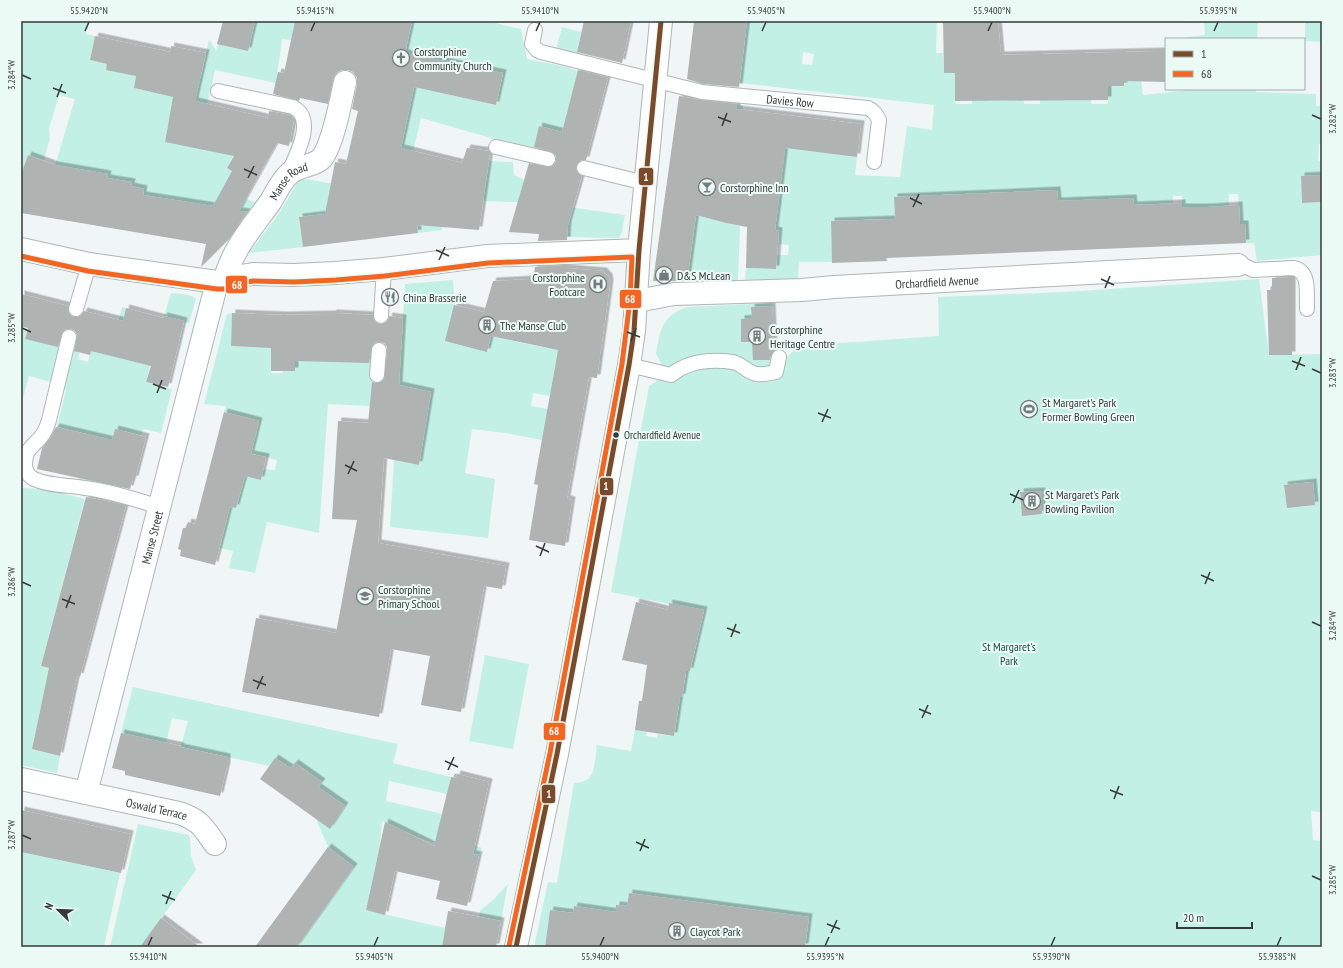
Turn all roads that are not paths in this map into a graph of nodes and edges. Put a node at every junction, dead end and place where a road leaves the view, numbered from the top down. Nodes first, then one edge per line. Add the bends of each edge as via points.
1 (661, 21) edge
2 (535, 30) dead end
3 (655, 80) junction
4 (345, 82) dead end
5 (218, 91) dead end
6 (496, 147) dead end
7 (548, 159) dead end
8 (874, 162) dead end
9 (584, 168) dead end
10 (288, 174) junction
11 (645, 183) junction
12 (21, 249) edge
13 (639, 250) junction
14 (89, 264) junction
15 (1238, 265) joint
16 (384, 269) junction
17 (220, 282) junction
18 (636, 301) junction
19 (76, 309) dead end
20 (1307, 309) dead end
21 (381, 316) dead end
22 (69, 337) dead end
23 (379, 350) dead end
24 (779, 357) dead end
25 (629, 365) junction
26 (377, 375) dead end
27 (158, 507) junction
28 (21, 779) edge
29 (86, 793) junction
30 (215, 844) dead end
31 (516, 947) edge

1 - 3 street
2 - 3 lane, Davies Row via 532,44 537,50
3 - 8 lane, Davies Row via 717,94 868,108 879,120
3 - 11 street
4 - 10 street, Manse Road via 335,126 323,156 315,163 301,166
5 - 10 lane via 293,107 300,113 304,120 303,132
6 - 7 lane
9 - 11 lane
10 - 17 street, Manse Road via 239,246
11 - 13 street
12 - 14 street
13 - 16 street via 487,256
13 - 18 street
14 - 17 street
14 - 19 lane
15 - 18 street, Orchardfield Avenue via 802,290 674,294
15 - 20 lane via 1253,270 1292,268 1302,271 1306,279
16 - 17 street via 294,275 253,274
16 - 21 lane
17 - 27 street, Manse Street
18 - 25 street
22 - 27 lane via 46,430 29,450 25,464 28,475 51,484 86,488
23 - 26 lane
24 - 25 lane via 776,372 757,374 733,362 702,362 678,369 671,375
25 - 31 street via 557,754
27 - 29 street, Manse Street
28 - 29 street, Oswald Terrace
29 - 30 street, Oswald Terrace via 195,819

